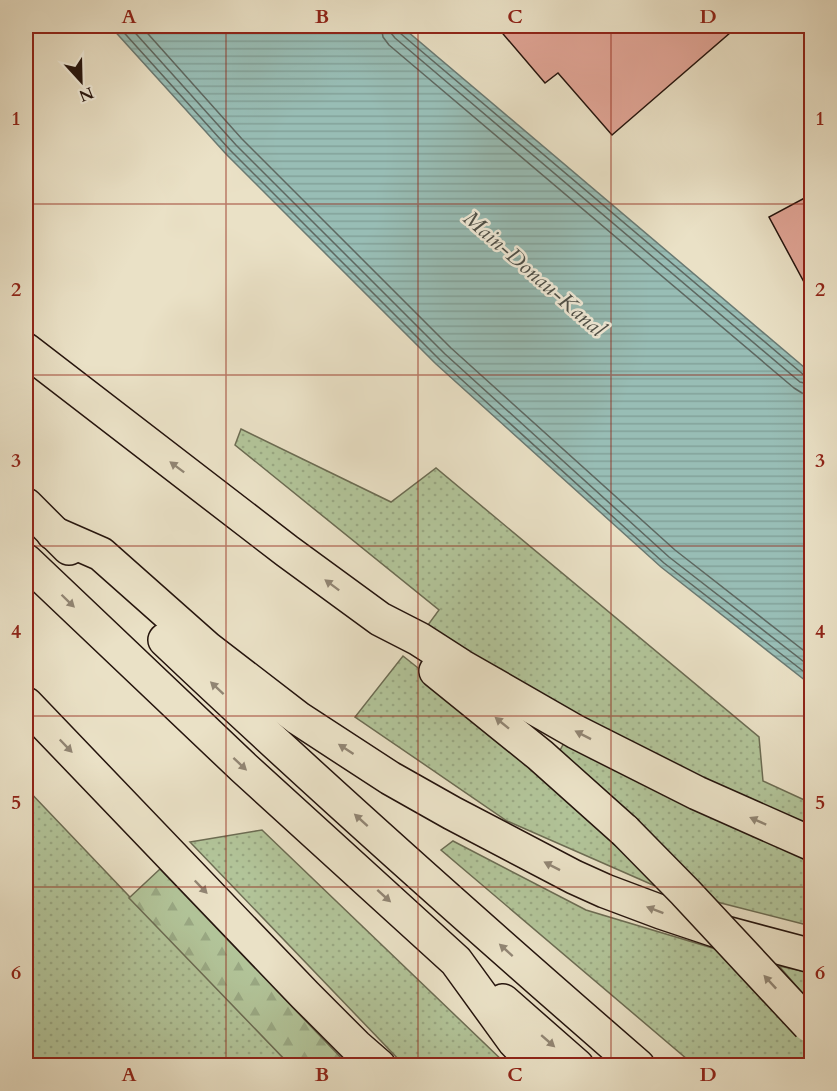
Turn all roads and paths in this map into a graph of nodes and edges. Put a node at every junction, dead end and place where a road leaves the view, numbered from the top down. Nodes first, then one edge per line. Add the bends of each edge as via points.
1 (26, 350) edge
2 (26, 505) edge
3 (53, 533) junction
4 (26, 561) edge
5 (380, 619) junction
6 (26, 704) edge
7 (812, 844) edge
8 (812, 956) edge
9 (456, 961) junction
10 (810, 1026) edge
11 (369, 1059) edge
12 (538, 1065) edge
13 (577, 1065) edge
14 (638, 1065) edge

5 -> 1 highway
2 - 3 highway
8 -> 3 highway via 718,931 605,891 452,813 298,718 207,648 101,554
14 -> 3 highway via 267,735
4 -> 9 highway
7 -> 5 highway via 697,793 576,732
10 -> 5 highway, bridge via 625,831 540,755 409,651
6 -> 11 highway
9 - 12 highway via 514,1041
9 -> 13 highway

